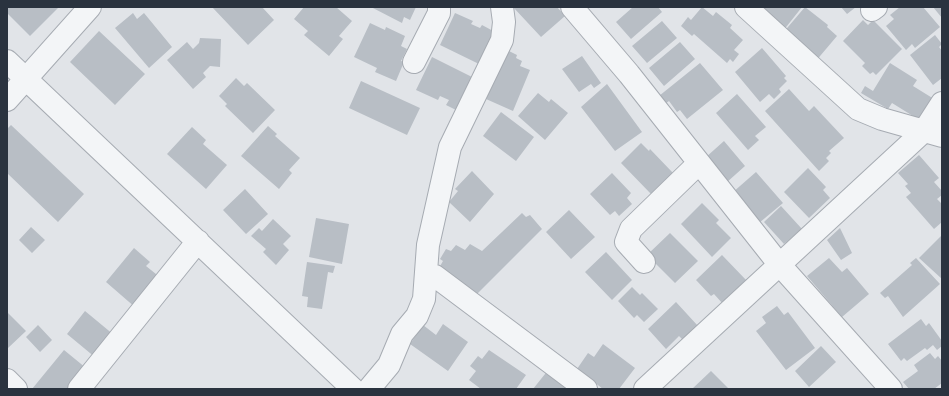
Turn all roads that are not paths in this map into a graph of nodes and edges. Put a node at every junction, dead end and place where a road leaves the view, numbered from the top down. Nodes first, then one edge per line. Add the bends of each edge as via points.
1 (90, 7) edge
2 (439, 7) edge
3 (502, 7) edge
4 (572, 7) edge
5 (746, 7) edge
6 (7, 61) edge
7 (414, 62) dead end
8 (26, 78) junction
9 (7, 100) edge
10 (942, 103) edge
11 (933, 134) edge
12 (699, 164) junction
13 (198, 241) junction
14 (644, 262) dead end
15 (779, 264) junction
16 (426, 274) junction
17 (7, 380) edge
18 (16, 389) edge
19 (79, 389) edge
20 (353, 389) edge
21 (369, 389) edge
22 (586, 389) edge
23 (645, 389) edge
24 (891, 389) edge

1 - 8 street
2 - 7 street via 439,13
3 - 16 street via 502,40 450,147 428,245
4 - 12 street via 629,74
5 - 11 street via 850,103 866,113
6 - 8 street
8 - 9 street
8 - 13 street
10 - 11 street
11 - 15 street
12 - 14 street via 631,229 626,242
12 - 15 street
13 - 19 street
13 - 20 street
15 - 23 street
15 - 24 street
16 - 21 street via 424,299 420,310 402,334 386,368
16 - 22 street via 435,276
17 - 18 street

